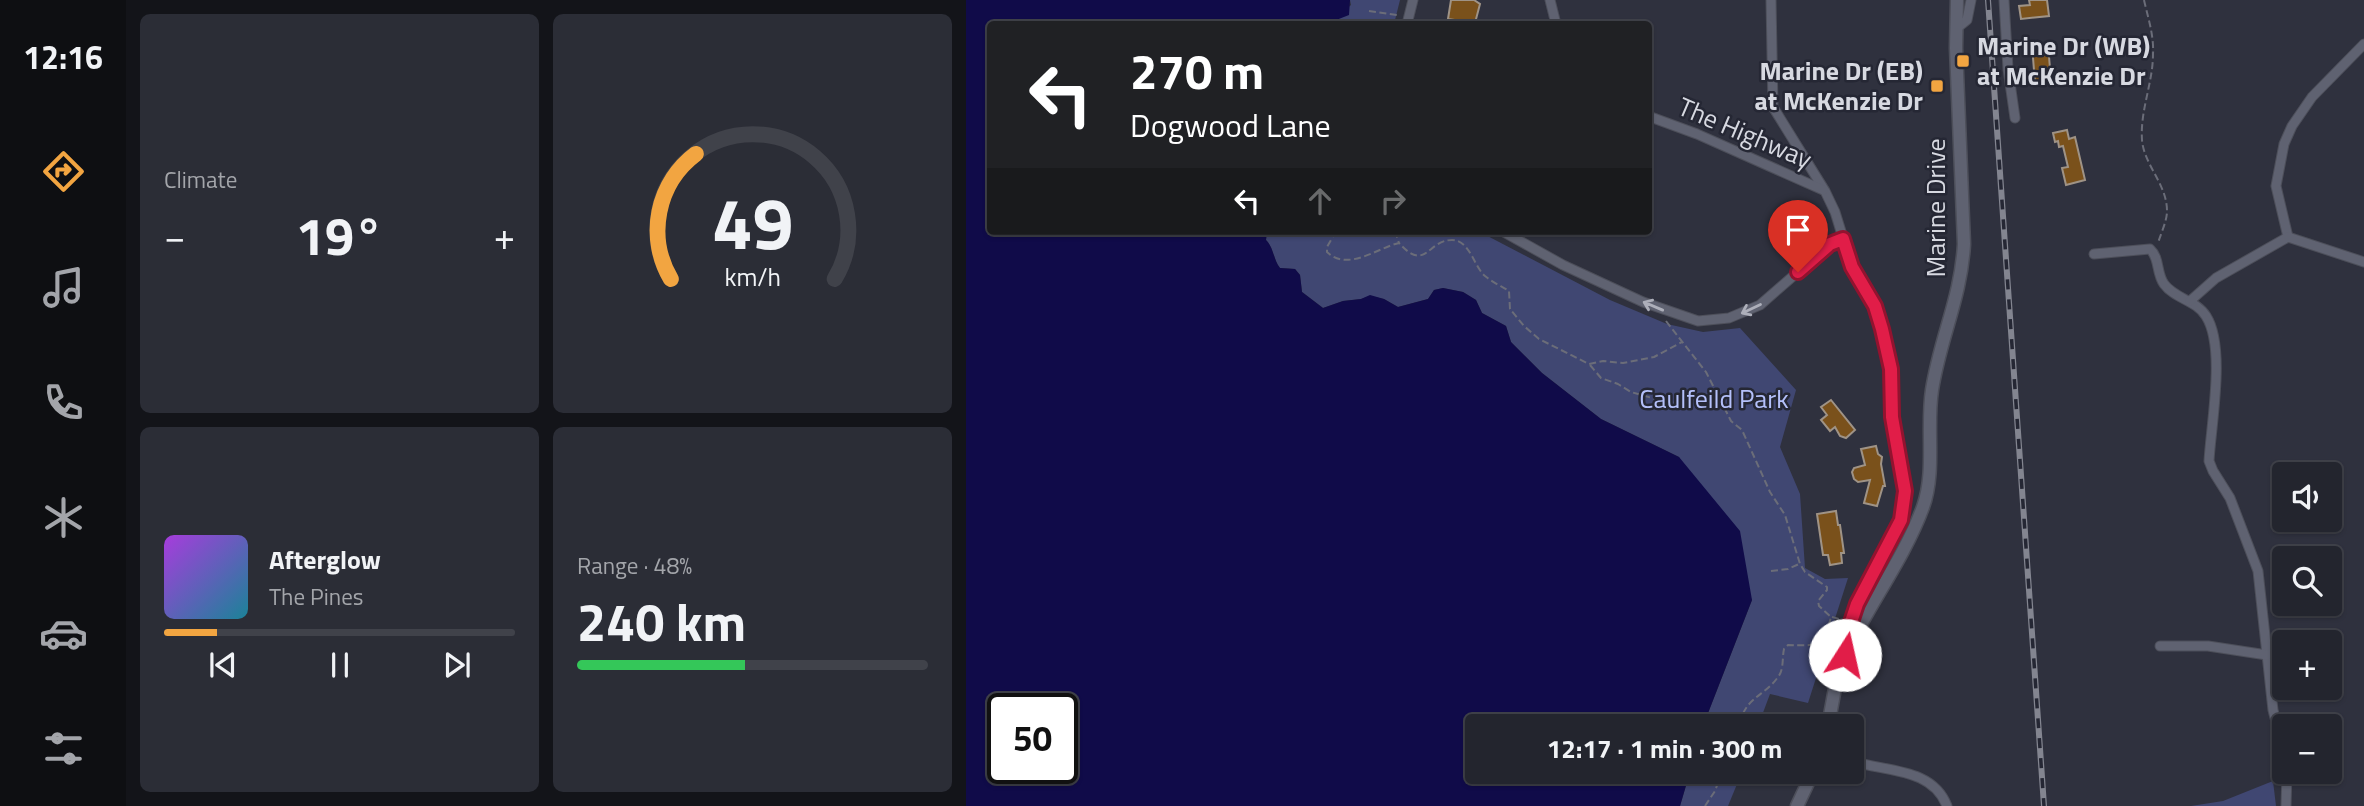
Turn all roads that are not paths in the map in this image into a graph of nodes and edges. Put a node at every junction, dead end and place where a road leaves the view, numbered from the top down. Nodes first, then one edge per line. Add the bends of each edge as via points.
1 (1413, 0) edge
2 (1550, 0) edge
3 (1771, 0) edge
4 (1957, 0) edge
5 (1971, 0) edge
6 (2004, 0) edge
7 (1408, 21) edge
8 (1555, 21) edge
9 (1957, 28) junction
10 (2364, 44) edge
11 (1652, 118) edge
12 (2015, 118) dead end
13 (1825, 191) junction
14 (1509, 235) edge
15 (2288, 237) junction
16 (1843, 239) junction
17 (2094, 254) dead end
18 (2364, 262) edge
19 (2190, 301) junction
20 (1853, 638) junction
21 (2160, 646) dead end
22 (2267, 655) junction
23 (1830, 714) edge
24 (2274, 714) edge
25 (1864, 764) edge
26 (1807, 784) edge
27 (2287, 784) edge
28 (1797, 806) edge
29 (1947, 806) edge
30 (2286, 806) edge

1 - 7 street
2 - 8 street
3 - 13 street via 1773,107
4 - 9 main road, Marine Drive
5 - 9 street via 1967,20
6 - 12 street
9 - 20 main road, Marine Drive via 1964,244 1962,271 1931,392 1926,496 1914,529
10 - 15 street via 2312,97 2284,144 2276,186
11 - 13 street, The Highway
13 - 16 street
16 -> 14 street via 1830,244 1760,305 1718,320 1698,321 1653,306
15 - 18 street
15 - 19 street via 2216,278
16 - 20 street via 1882,329 1905,491 1901,520 1863,589 1851,622
17 - 19 street via 2144,248 2155,254 2163,283
19 - 22 street via 2199,306 2215,336 2209,461 2230,498 2258,572
20 - 23 main road, Marine Drive via 1838,672
21 - 22 street via 2208,646
22 - 24 street
25 - 29 street via 1926,779
26 - 28 main road
27 - 30 street

